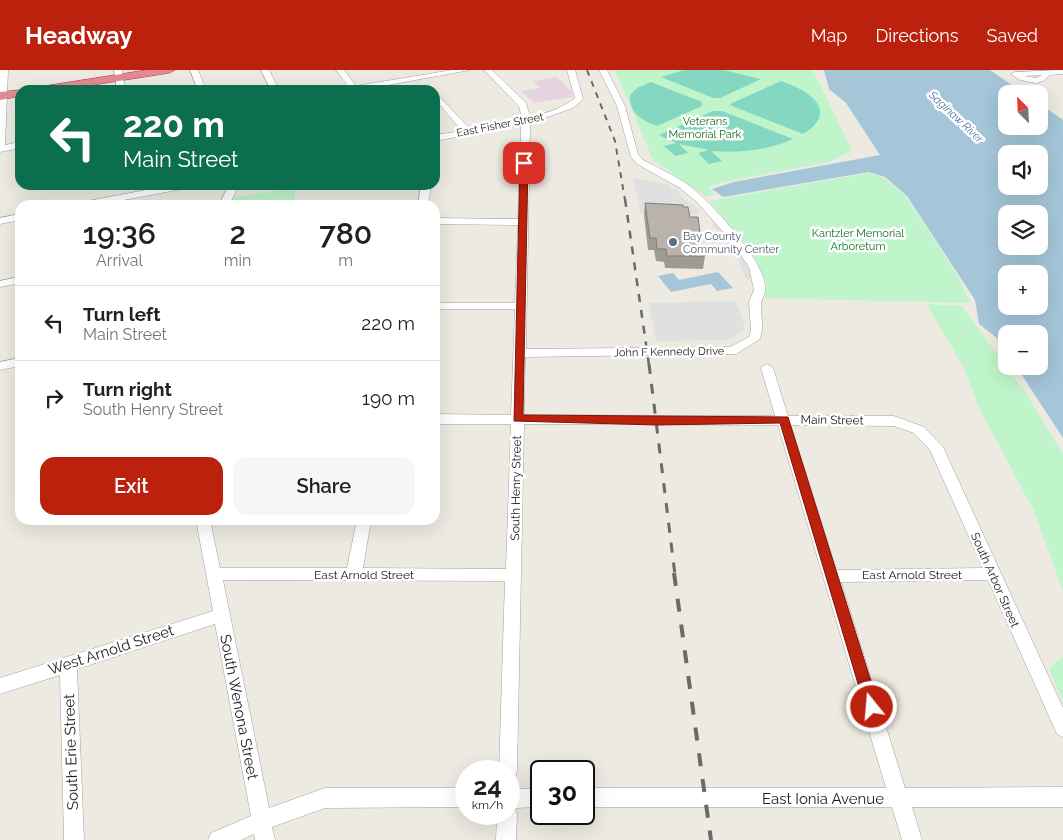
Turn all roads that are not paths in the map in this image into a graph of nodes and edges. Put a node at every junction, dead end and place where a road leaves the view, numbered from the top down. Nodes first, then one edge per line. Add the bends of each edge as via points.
1 (4, 70) edge
2 (170, 70) edge
3 (194, 70) edge
4 (265, 70) edge
5 (340, 70) edge
6 (415, 70) edge
7 (466, 70) edge
8 (488, 70) edge
9 (571, 70) edge
10 (603, 70) edge
11 (1063, 72) edge
12 (119, 74) edge
13 (1047, 74) dead end
14 (421, 78) junction
15 (64, 85) edge
16 (200, 85) edge
17 (273, 85) edge
18 (349, 85) edge
19 (381, 85) edge
20 (427, 85) edge
21 (15, 94) edge
22 (2, 96) edge
23 (440, 100) edge
24 (525, 120) junction
25 (467, 132) junction
26 (440, 137) edge
27 (15, 146) edge
28 (0, 149) edge
29 (138, 190) edge
30 (101, 200) edge
31 (15, 218) edge
32 (0, 221) edge
33 (440, 221) edge
34 (522, 222) junction
35 (15, 281) edge
36 (0, 284) edge
37 (440, 306) edge
38 (520, 306) junction
39 (519, 353) junction
40 (15, 363) edge
41 (0, 366) edge
42 (767, 368) dead end
43 (440, 419) edge
44 (518, 419) junction
45 (784, 420) junction
46 (925, 435) joint
47 (207, 525) edge
48 (363, 525) edge
49 (214, 574) junction
50 (992, 574) junction
51 (354, 575) junction
52 (514, 575) junction
53 (832, 576) junction
54 (222, 615) junction
55 (68, 664) junction
56 (0, 686) edge
57 (1063, 728) edge
58 (508, 760) edge
59 (1063, 797) edge
60 (455, 798) edge
61 (595, 798) edge
62 (900, 799) junction
63 (506, 825) edge
64 (263, 831) edge
65 (74, 840) edge
66 (218, 840) edge
67 (506, 840) edge
68 (912, 840) edge

1 - 22 street
2 - 12 highway
3 - 16 street
4 - 17 street
5 - 18 street
6 - 14 street
7 - 14 street
8 - 24 street, South Henry Street via 523,105
9 - 24 street, East Fisher Street via 579,99 566,110
10 - 39 street, John F Kennedy Drive via 621,106 634,155 700,200 732,234 754,267 760,290 755,306 757,330 754,339 732,351
11 - 13 street
12 - 15 highway
14 - 19 street
14 - 20 street
21 - 22 highway
22 - 28 street
23 - 25 street
24 - 25 street, East Fisher Street
24 - 34 street, South Henry Street
25 - 26 street, East Fisher Street
27 - 28 street
29 - 30 street
31 - 32 street
33 - 34 street
34 - 38 street, South Henry Street
35 - 36 street
37 - 38 street
38 - 39 street, South Henry Street
39 - 44 street, South Henry Street
40 - 41 street
42 - 45 street
43 - 44 street, Main Street
44 - 45 street, Main Street
44 - 52 street, South Henry Street
45 - 46 street, Main Street via 894,422 907,424
45 - 53 street
46 - 50 street, South Arbor Street via 936,447
47 - 49 street, South Wenona Street
48 - 51 street
49 - 51 street, East Arnold Street
49 - 54 street, South Wenona Street
50 - 53 street, East Arnold Street
50 - 57 street, South Arbor Street
51 - 52 street, East Arnold Street
52 - 58 street, South Henry Street
53 - 62 street
54 - 55 street, West Arnold Street
54 - 64 street, South Wenona Street
55 - 56 street, West Arnold Street
55 - 65 street, South Erie Street
59 - 62 street, East Ionia Avenue
60 - 64 street via 325,798 290,808
61 - 62 street, East Ionia Avenue
62 - 68 street
63 - 67 street
64 - 66 street

